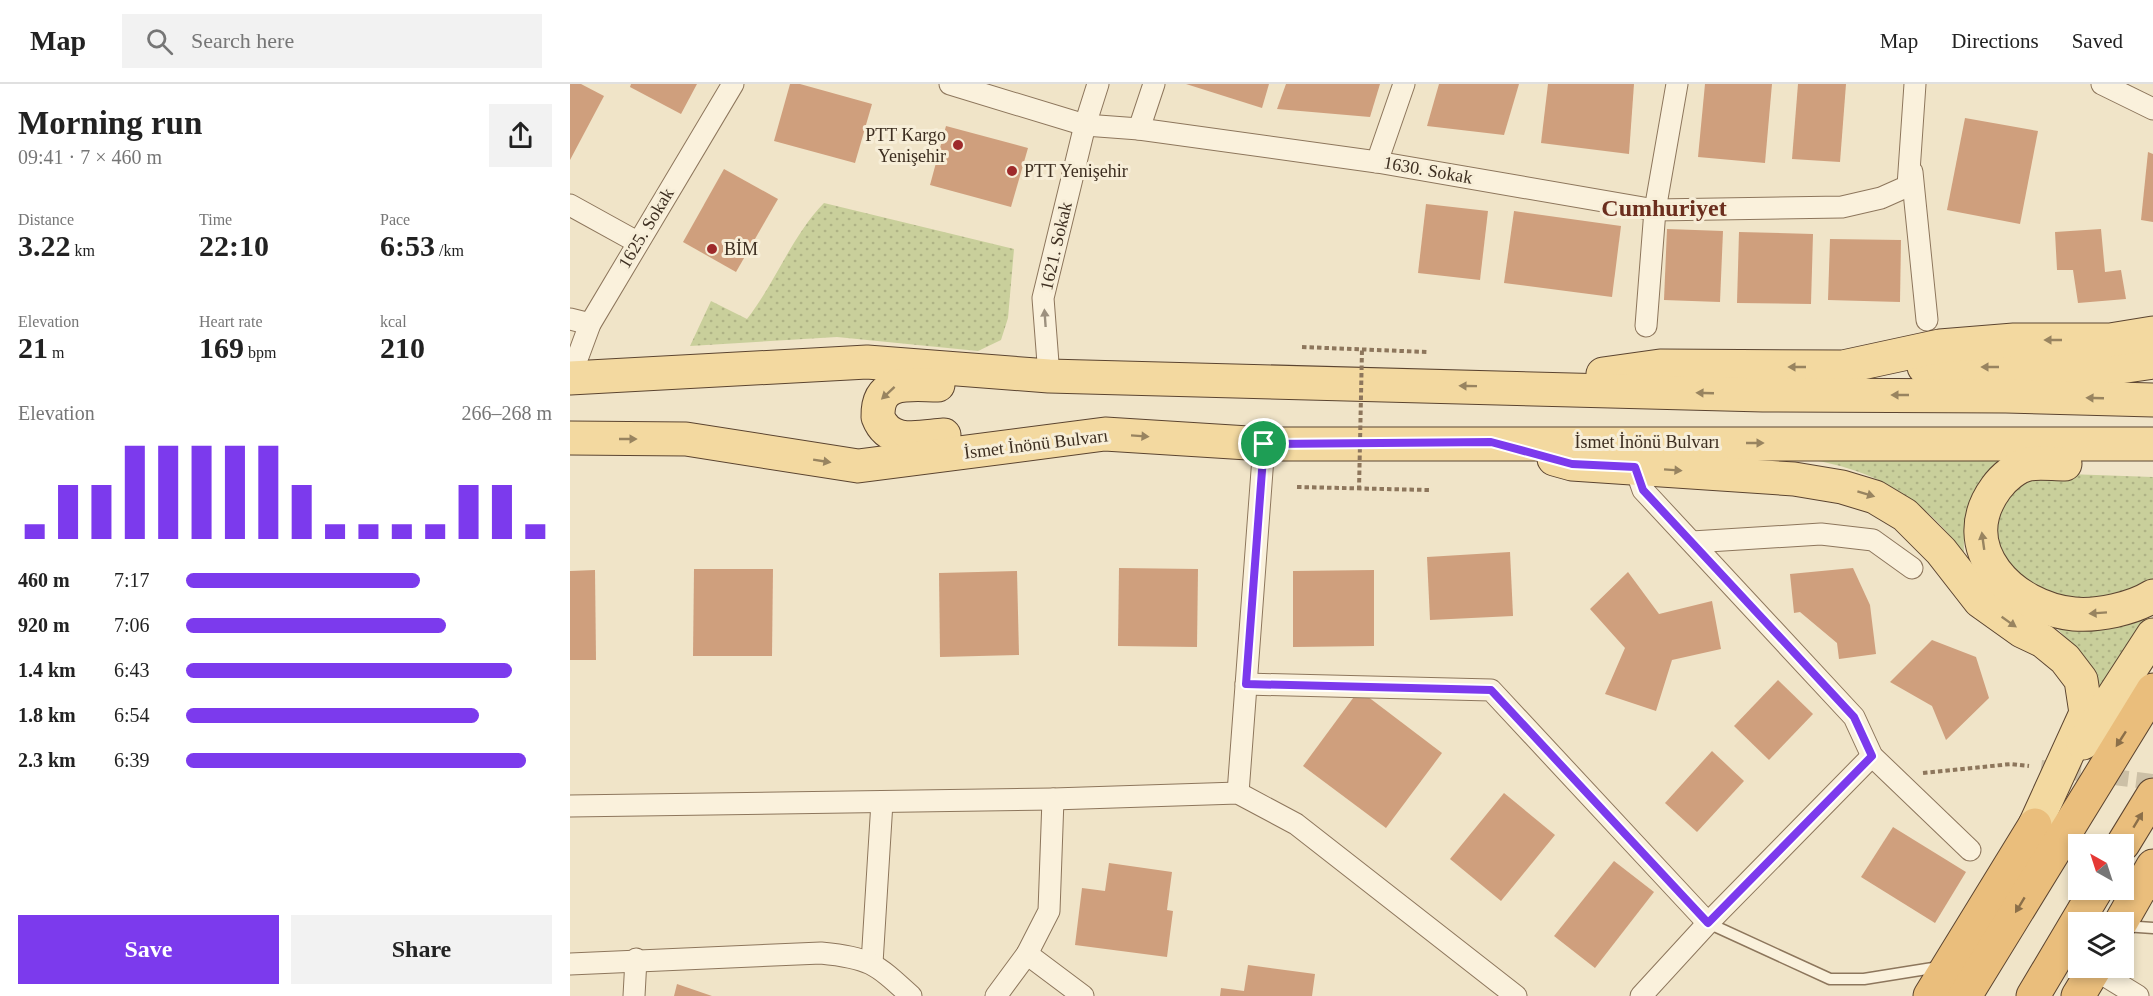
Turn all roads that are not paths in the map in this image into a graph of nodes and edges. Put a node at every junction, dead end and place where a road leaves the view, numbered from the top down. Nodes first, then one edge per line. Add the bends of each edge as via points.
1 (733, 84) edge
2 (950, 84) edge
3 (1098, 84) edge
4 (1155, 84) edge
5 (1404, 84) edge
6 (1677, 84) edge
7 (1915, 84) edge
8 (2102, 84) edge
9 (2153, 109) edge
10 (1085, 125) junction
11 (1139, 129) junction
12 (1910, 153) junction
13 (1377, 162) junction
14 (570, 205) edge
15 (1655, 210) junction
16 (637, 242) junction
17 (1927, 320) dead end
18 (580, 322) edge
19 (1646, 326) dead end
20 (2153, 333) edge
21 (2153, 362) edge
22 (1843, 367) junction
23 (1049, 376) junction
24 (570, 378) edge
25 (1110, 378) junction
26 (1510, 387) junction
27 (2153, 400) edge
28 (1105, 434) junction
29 (570, 438) edge
30 (1491, 442) junction
31 (1264, 444) junction
32 (2153, 444) edge
33 (2153, 458) edge
34 (1635, 467) junction
35 (1692, 542) junction
36 (1912, 568) dead end
37 (2153, 596) edge
38 (2153, 635) edge
39 (1246, 684) junction
40 (2153, 690) edge
41 (1872, 756) junction
42 (1238, 793) junction
43 (2153, 795) edge
44 (1053, 799) junction
45 (882, 802) junction
46 (570, 806) edge
47 (2035, 825) junction
48 (2129, 834) edge
49 (1970, 850) dead end
50 (2153, 866) edge
51 (2090, 900) edge
52 (2128, 912) edge
53 (1708, 923) junction
54 (2134, 926) edge
55 (2153, 928) edge
56 (1027, 954) junction
57 (636, 959) junction
58 (872, 963) junction
59 (570, 964) edge
60 (1948, 965) junction
61 (2089, 978) edge
62 (634, 996) edge
63 (911, 996) edge
64 (996, 996) edge
65 (1083, 996) edge
66 (1516, 996) edge
67 (1641, 996) edge
68 (1930, 996) edge
69 (1965, 996) edge
70 (2032, 996) edge
71 (2138, 996) edge

1 - 16 street, 1625. Sokak
2 - 10 street, 1630. Sokak
3 - 10 street, 1621. Sokak
4 - 11 street
5 - 13 street
6 - 15 street
7 - 12 street
8 - 9 street
10 - 11 street, 1630. Sokak
23 -> 10 street, 1621. Sokak via 1043,298
11 - 13 street, 1630. Sokak
12 - 15 street, 1630. Sokak via 1908,186 1881,198 1842,207
12 - 17 street
13 - 15 street, 1630. Sokak
14 - 16 street
15 - 19 street
16 - 18 street, 1625. Sokak
18 - 24 street, 1625. Sokak
20 -> 22 main road via 2110,340 2014,340 1940,346
21 -> 22 main road via 2120,367
22 -> 26 main road via 1660,366
23 - 24 main road via 867,362
23 - 25 main road
26 -> 25 main road
25 -> 28 main road via 1046,387 897,386 888,390 878,407 881,425 887,432 904,438 1008,429
27 -> 26 main road
29 -> 28 main road, İsmet İnönü Bulvarı via 686,439 858,466
28 -> 31 main road, İsmet İnönü Bulvarı
30 - 31 main road, İsmet İnönü Bulvarı
30 -> 32 main road, İsmet İnönü Bulvarı
30 - 34 main road via 1572,464
31 - 39 street
37 -> 33 main road via 2106,613 2074,614 2049,609 2028,600 2001,580 1985,554 1981,525 1990,495 2000,482 2027,464 2105,465
34 - 35 street via 1643,490
34 -> 47 main road via 1794,479 1842,487 1875,497 1905,515 1941,550 1980,602 2022,631 2043,640 2065,659 2080,680 2086,713
35 - 36 street via 1821,534 1873,540
35 - 41 street via 1854,717
38 - 47 main road
39 - 42 street
39 - 53 street via 1491,690
40 -> 69 highway
41 - 49 street
41 - 53 street
42 - 44 street
42 - 66 street via 1296,824
48 -> 43 highway
44 - 45 street
44 - 56 street via 1049,911
45 - 46 street
45 - 58 street
47 - 60 highway
50 - 52 highway
51 - 70 highway
53 - 60 lane via 1830,979 1864,979
53 - 67 street
54 - 55 lane
56 - 64 street
56 - 65 street
57 - 58 street via 821,952
57 - 59 street
57 - 62 street
58 - 63 street
60 - 68 highway
61 - 71 street

